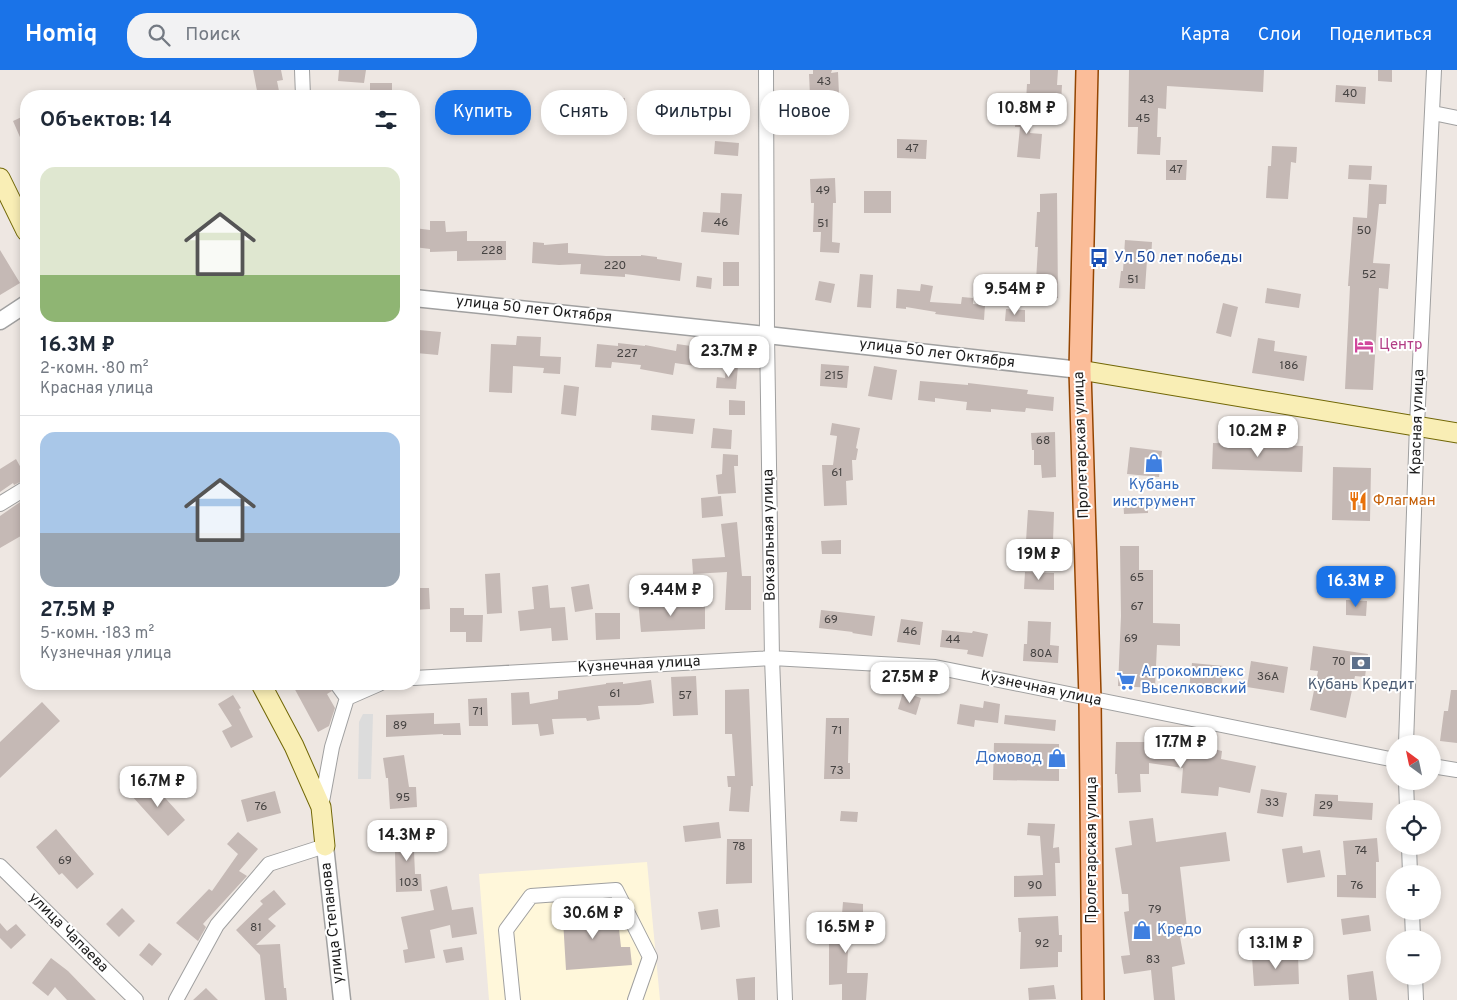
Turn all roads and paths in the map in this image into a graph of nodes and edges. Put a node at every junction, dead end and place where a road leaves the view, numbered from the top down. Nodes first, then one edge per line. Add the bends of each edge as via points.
1 (302, 70) edge
2 (766, 70) edge
3 (1087, 70) edge
4 (1434, 70) edge
5 (303, 90) edge
6 (1433, 112) junction
7 (1457, 118) edge
8 (0, 178) edge
9 (20, 220) edge
10 (420, 299) edge
11 (20, 308) edge
12 (0, 321) edge
13 (767, 334) junction
14 (1080, 370) junction
15 (1417, 425) junction
16 (1457, 433) edge
17 (20, 492) edge
18 (0, 504) edge
19 (772, 658) junction
20 (420, 678) edge
21 (264, 690) edge
22 (340, 690) edge
23 (365, 690) edge
24 (347, 698) junction
25 (1090, 699) junction
26 (1406, 735) edge
27 (1386, 758) edge
28 (1441, 767) edge
29 (1457, 770) edge
30 (321, 808) junction
31 (325, 846) junction
32 (0, 866) edge
33 (1415, 985) edge
34 (136, 1000) edge
35 (176, 1000) edge
36 (342, 1000) edge
37 (513, 1000) edge
38 (635, 1000) edge
39 (785, 1000) edge
40 (1093, 1000) edge
41 (1416, 1000) edge

1 - 5 street
2 - 13 street, Вокзальная улица
3 - 14 main road, Пролетарская улица
4 - 6 street, Красная улица
6 - 7 street
6 - 15 street, Красная улица
8 - 9 main road
10 - 13 street, улица 50 лет Октября
11 - 12 street
13 - 14 street, улица 50 лет Октября
13 - 19 street, Вокзальная улица
14 - 15 main road, улица 50 лет Октября
14 - 25 main road, Пролетарская улица
15 - 16 main road, улица 50 лет Октября
15 - 26 street, Красная улица
17 - 18 street
19 - 20 street, Кузнечная улица
19 - 25 street, Кузнечная улица via 935,668
19 - 39 street, Вокзальная улица
21 - 30 main road via 294,746
22 - 24 street
23 - 24 street
24 - 30 street via 332,747
25 - 27 street, Кузнечная улица
25 - 40 main road, Пролетарская улица
28 - 29 street
30 - 31 main road
31 - 35 street via 269,864 217,925
31 - 36 street, улица Степанова
32 - 34 street, улица Чапаева
33 - 41 street
37 - 38 street via 506,930 531,896 616,890 650,957

